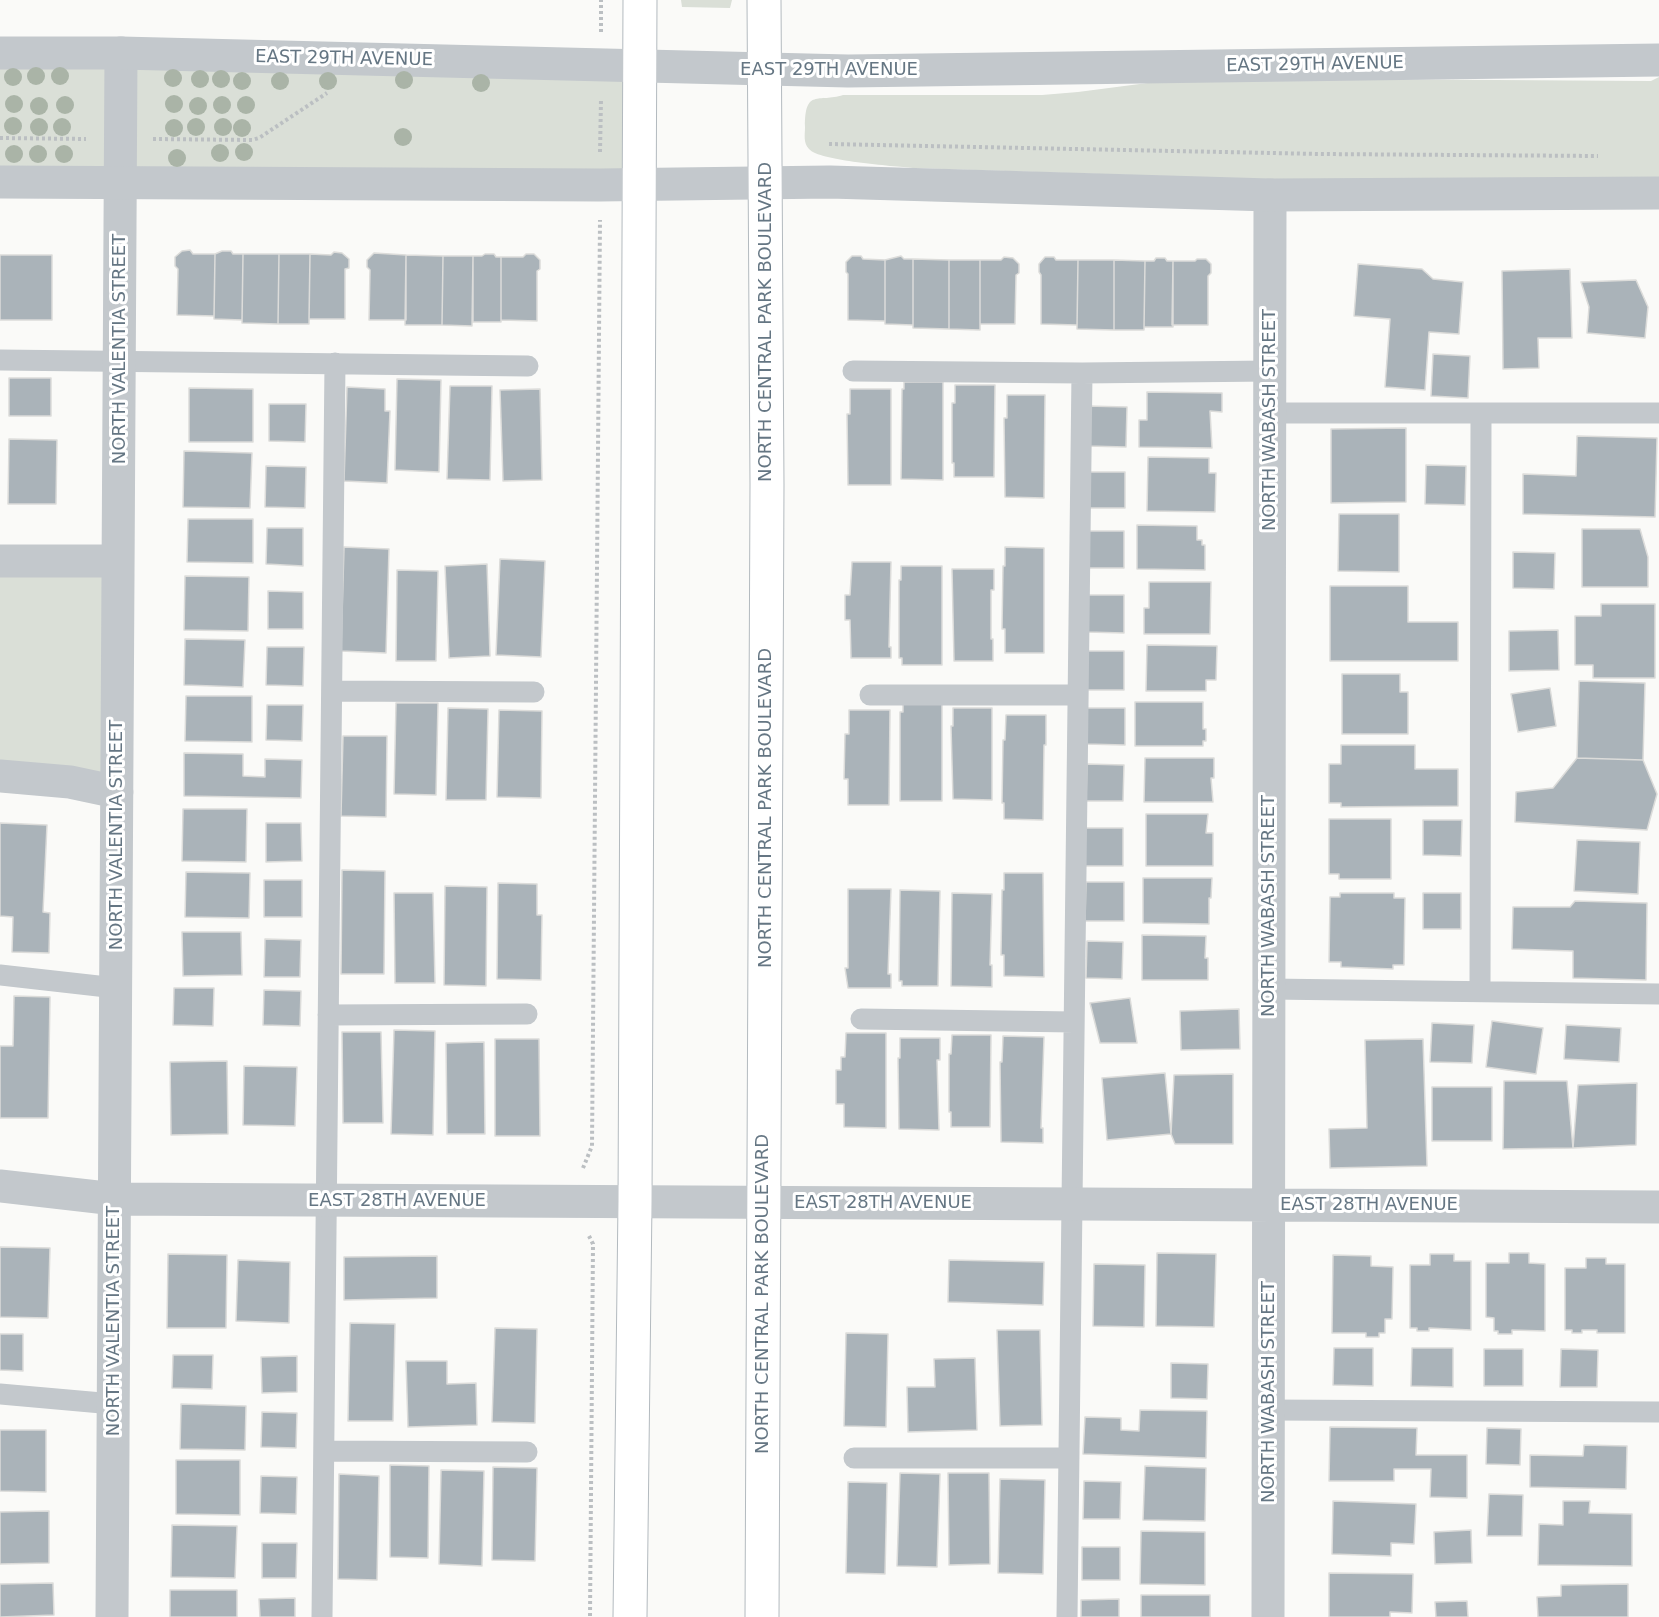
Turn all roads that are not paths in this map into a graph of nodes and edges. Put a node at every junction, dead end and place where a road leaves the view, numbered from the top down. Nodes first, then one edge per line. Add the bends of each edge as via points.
1 (640, 0) edge
2 (764, 0) edge
3 (0, 53) edge
4 (121, 53) junction
5 (1659, 60) edge
6 (640, 67) junction
7 (763, 70) junction
8 (0, 182) edge
9 (120, 182) junction
10 (765, 184) junction
11 (640, 185) junction
12 (1659, 193) edge
13 (1270, 195) junction
14 (0, 360) edge
15 (120, 361) junction
16 (335, 363) junction
17 (528, 366) dead end
18 (853, 371) dead end
19 (1270, 371) junction
20 (1083, 373) junction
21 (1270, 412) junction
22 (1481, 412) junction
23 (1659, 412) edge
24 (0, 561) edge
25 (118, 561) junction
26 (332, 691) junction
27 (534, 692) dead end
28 (870, 695) dead end
29 (1078, 695) junction
30 (0, 776) edge
31 (117, 792) junction
32 (0, 975) edge
33 (116, 988) junction
34 (1269, 989) junction
35 (1480, 991) junction
36 (1659, 994) edge
37 (527, 1014) dead end
38 (328, 1015) junction
39 (861, 1019) dead end
40 (1074, 1022) junction
41 (0, 1186) edge
42 (115, 1199) junction
43 (326, 1201) junction
44 (635, 1202) junction
45 (764, 1202) junction
46 (1072, 1204) junction
47 (1269, 1205) junction
48 (1659, 1207) edge
49 (0, 1394) edge
50 (113, 1404) junction
51 (1269, 1410) junction
52 (1659, 1412) edge
53 (324, 1450) junction
54 (527, 1452) dead end
55 (854, 1458) dead end
56 (1069, 1458) junction
57 (112, 1617) edge
58 (322, 1617) edge
59 (630, 1617) edge
60 (762, 1617) edge
61 (1067, 1617) edge
62 (1269, 1617) edge

1 - 6 main road
2 - 7 main road, NORTH CENTRAL PARK BOULEVARD
3 - 4 street, EAST 29TH AVENUE
4 - 6 street, EAST 29TH AVENUE
4 - 9 street, NORTH VALENTIA STREET
5 - 7 street, EAST 29TH AVENUE
6 - 7 street, EAST 29TH AVENUE
6 - 11 main road
7 - 10 main road, NORTH CENTRAL PARK BOULEVARD
8 - 9 street
9 - 11 street
9 - 15 street, NORTH VALENTIA STREET
10 - 11 street
10 - 13 street via 830,182
10 - 45 main road, NORTH CENTRAL PARK BOULEVARD
11 - 44 main road
12 - 13 street
13 - 19 street, NORTH WABASH STREET
14 - 15 lane
15 - 16 lane
15 - 25 street, NORTH VALENTIA STREET
16 - 17 lane
16 - 26 lane
18 - 20 lane
19 - 20 lane
19 - 21 street, NORTH WABASH STREET
20 - 29 lane
21 - 22 lane
21 - 34 street, NORTH WABASH STREET
22 - 23 lane
22 - 35 lane
24 - 25 street
25 - 31 street, NORTH VALENTIA STREET
26 - 27 lane
26 - 38 lane
28 - 29 lane
29 - 40 lane
30 - 31 street via 70,782
31 - 33 street, NORTH VALENTIA STREET
32 - 33 lane
33 - 42 street, NORTH VALENTIA STREET
34 - 35 lane
34 - 47 street, NORTH WABASH STREET
35 - 36 lane
37 - 38 lane
38 - 43 lane
39 - 40 lane
40 - 46 lane
41 - 42 street, EAST 28TH AVENUE
42 - 43 street, EAST 28TH AVENUE
42 - 50 street, NORTH VALENTIA STREET
43 - 44 street, EAST 28TH AVENUE
43 - 53 lane
44 - 45 street, EAST 28TH AVENUE
44 - 59 main road
45 - 46 street, EAST 28TH AVENUE
45 - 60 main road, NORTH CENTRAL PARK BOULEVARD
46 - 47 street, EAST 28TH AVENUE
46 - 56 lane
47 - 48 street, EAST 28TH AVENUE
47 - 51 street, NORTH WABASH STREET
49 - 50 lane
50 - 57 street, NORTH VALENTIA STREET
51 - 52 lane
51 - 62 street, NORTH WABASH STREET
53 - 54 lane
53 - 58 lane
55 - 56 lane
56 - 61 lane

